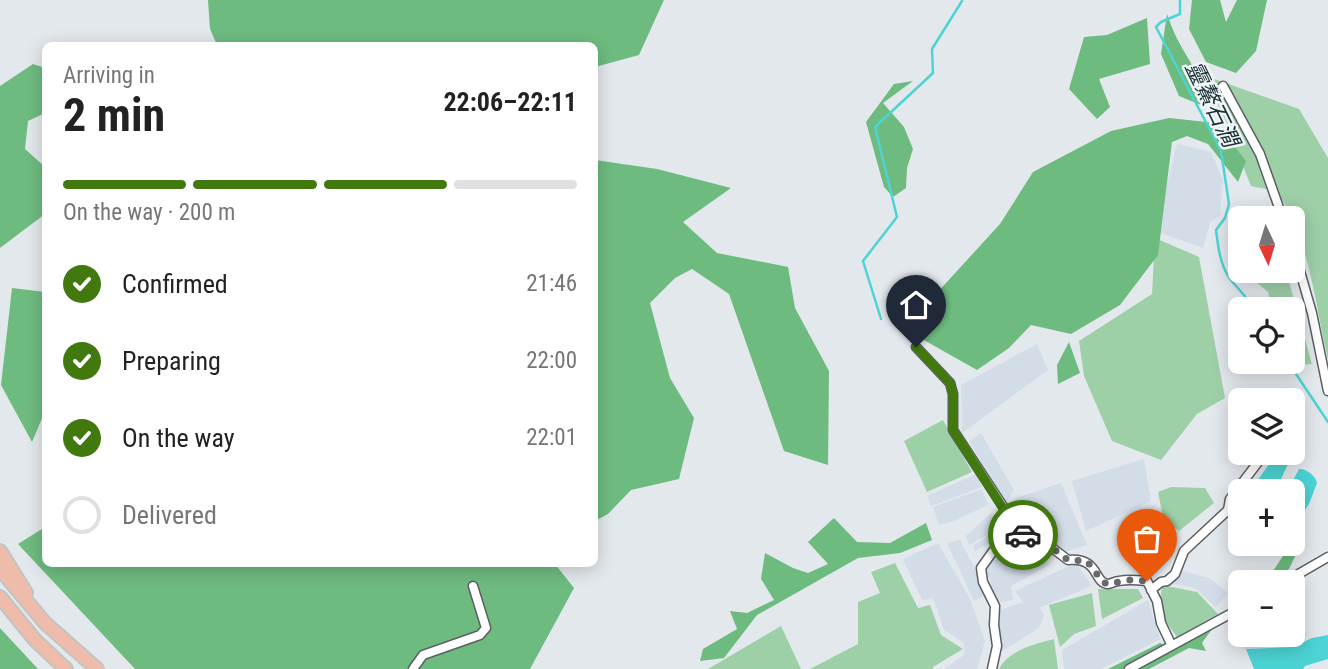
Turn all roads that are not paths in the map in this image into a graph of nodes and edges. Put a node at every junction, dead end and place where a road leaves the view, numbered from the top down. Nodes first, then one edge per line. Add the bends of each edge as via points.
1 (1223, 86) dead end
2 (1278, 206) edge
3 (1304, 284) edge
4 (916, 347) dead end
5 (1328, 391) edge
6 (1256, 465) edge
7 (1021, 534) junction
8 (0, 551) edge
9 (1328, 557) edge
10 (0, 569) edge
11 (1305, 570) edge
12 (473, 586) dead end
13 (1152, 590) junction
14 (0, 597) edge
15 (0, 604) edge
16 (33, 610) junction
17 (1228, 615) edge
18 (14, 616) junction
19 (1171, 644) junction
20 (66, 669) edge
21 (97, 669) edge
22 (413, 669) edge
23 (992, 669) edge
24 (1129, 669) edge

1 - 2 street via 1260,154
3 - 5 street
4 - 7 street via 950,383 953,430
6 - 13 street via 1230,499 1228,510 1184,551 1175,574
7 - 13 street via 1038,537 1068,560 1087,561 1107,584 1147,581
7 - 23 street via 996,547 981,568 995,606 997,646
8 - 16 highway
9 - 11 street
10 - 16 highway
12 - 22 street via 486,628 480,635 422,655
13 - 19 street
14 - 18 highway
15 - 18 highway
16 - 21 highway
17 - 19 street
18 - 20 highway
19 - 24 street

